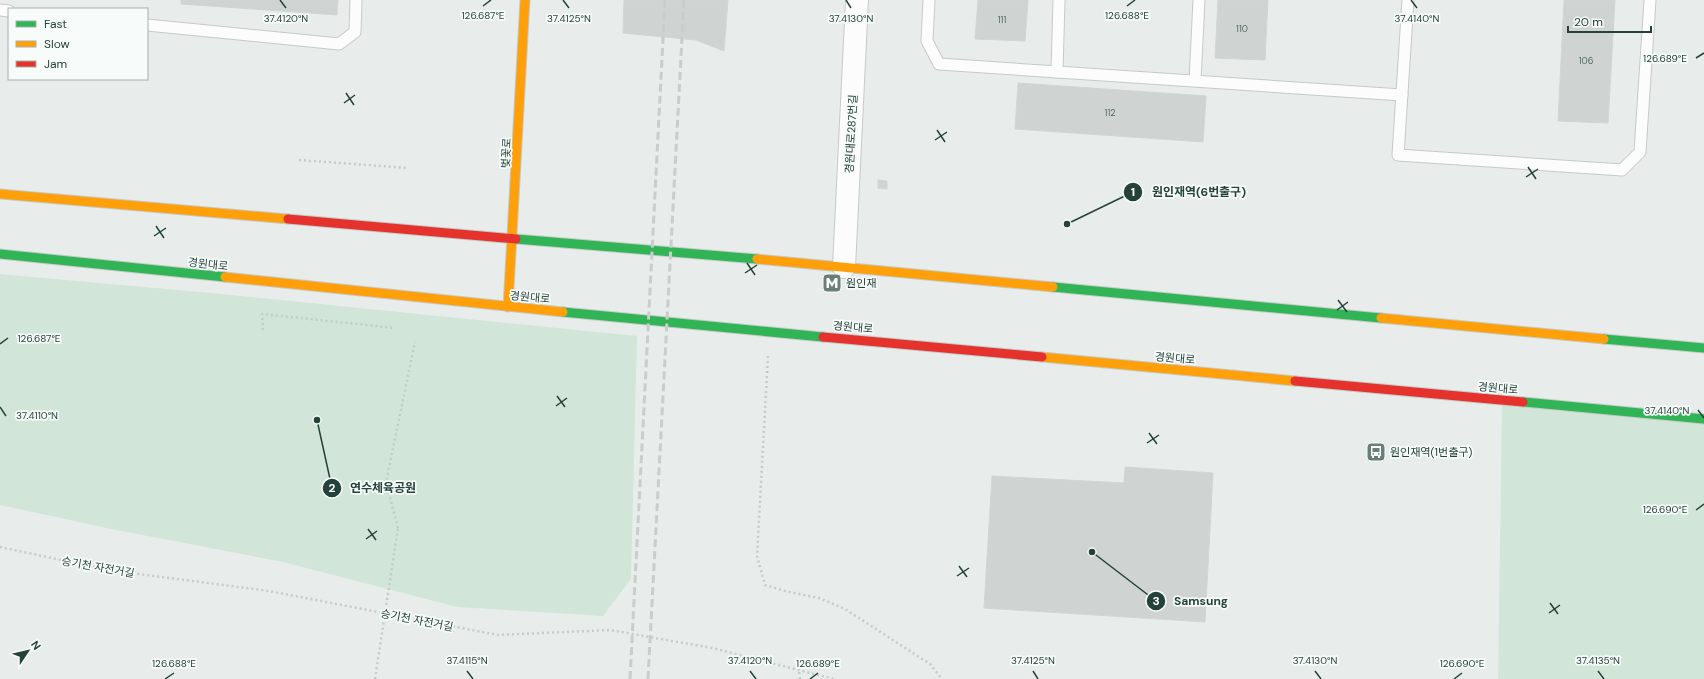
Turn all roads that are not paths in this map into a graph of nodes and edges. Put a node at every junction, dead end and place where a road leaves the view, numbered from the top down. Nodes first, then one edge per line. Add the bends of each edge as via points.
1 (356, 0) edge
2 (525, 0) edge
3 (858, 0) edge
4 (929, 0) edge
5 (1059, 0) edge
6 (1199, 0) edge
7 (1408, 0) edge
8 (1650, 0) edge
9 (148, 25) edge
10 (1057, 72) junction
11 (1196, 81) junction
12 (1402, 96) junction
13 (0, 194) edge
14 (512, 238) junction
15 (0, 254) edge
16 (844, 267) junction
17 (508, 307) junction
18 (1704, 348) edge
19 (1704, 419) edge

1 - 9 lane via 355,32 339,44
2 - 14 main road, 벚꽃로
3 - 16 street, 경원대로287번길
4 - 10 lane via 927,41 939,64
5 - 10 lane
6 - 11 lane
7 - 12 lane
8 - 12 lane via 1640,152 1622,170 1398,154
10 - 11 lane
11 - 12 lane
13 - 14 main road
14 - 16 main road
14 - 17 main road, 벚꽃로
15 - 17 main road, 경원대로
16 - 18 main road
17 - 19 main road, 경원대로

